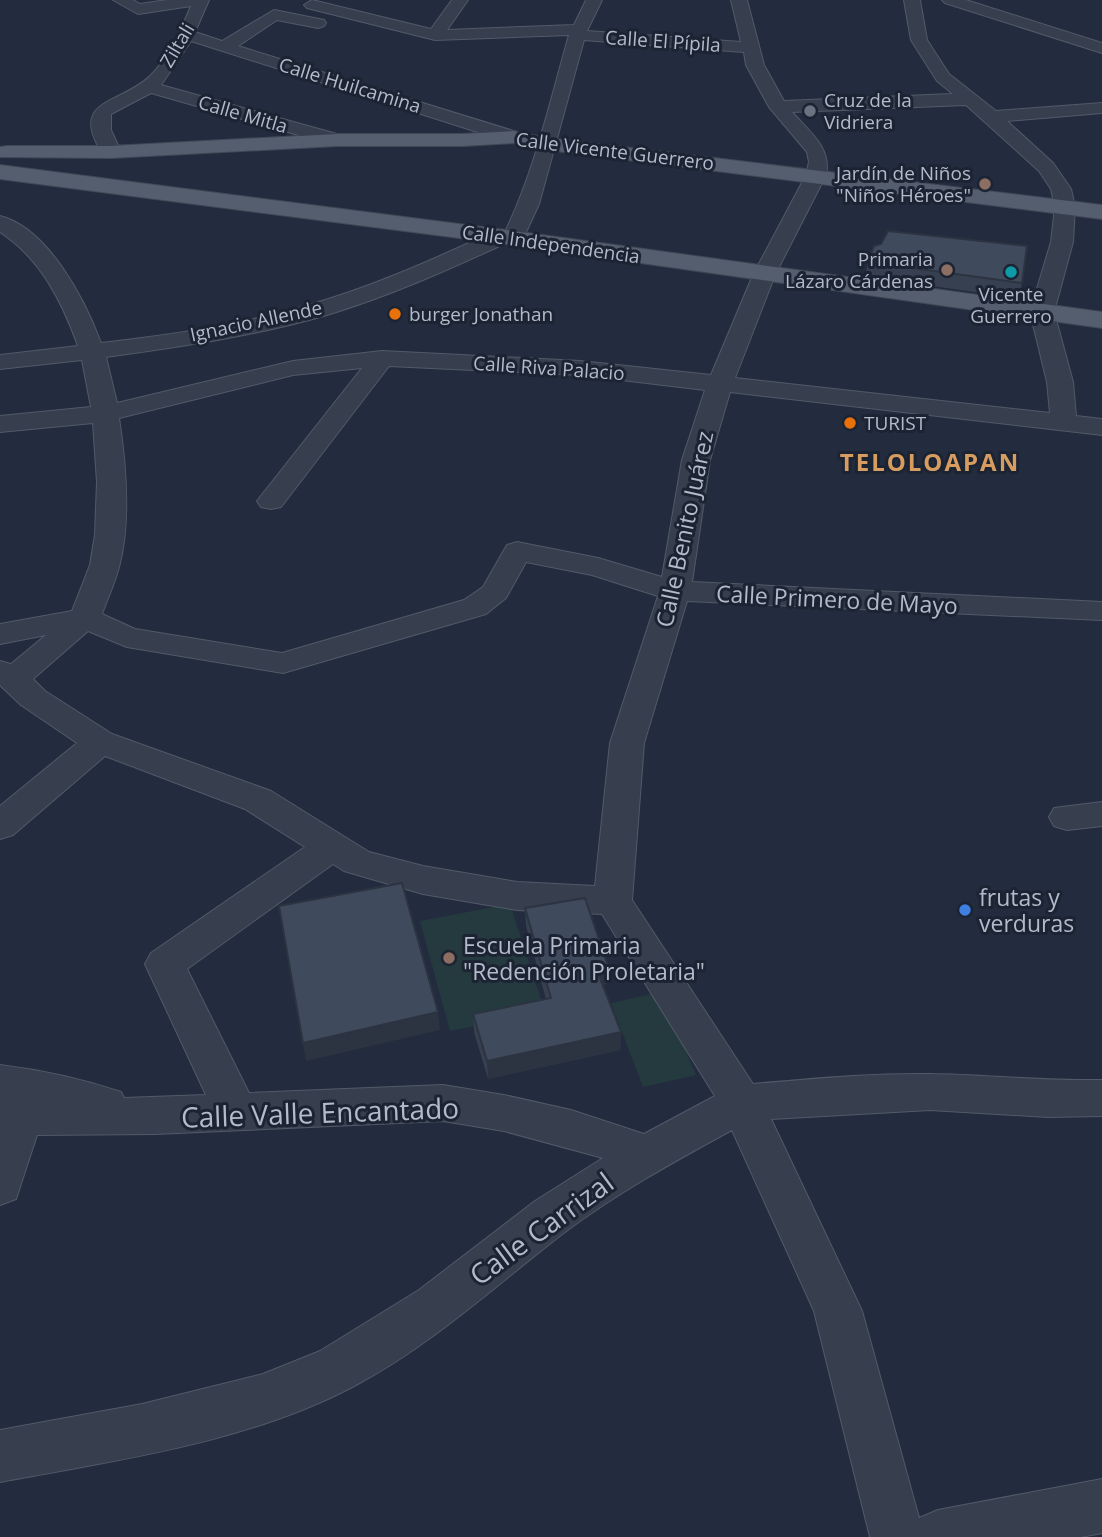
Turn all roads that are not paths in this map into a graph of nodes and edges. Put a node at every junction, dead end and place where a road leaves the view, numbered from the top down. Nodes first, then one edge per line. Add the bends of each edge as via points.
1 (121, 0) edge
2 (200, 0) edge
3 (460, 0) edge
4 (594, 0) edge
5 (739, 0) edge
6 (912, 0) edge
7 (950, 0) edge
8 (312, 5) dead end
9 (317, 23) dead end
10 (578, 33) junction
11 (187, 35) junction
12 (435, 35) junction
13 (223, 46) junction
14 (750, 48) junction
15 (1102, 48) edge
16 (149, 87) junction
17 (970, 99) junction
18 (778, 107) junction
19 (1102, 108) edge
20 (992, 117) junction
21 (513, 136) junction
22 (337, 141) junction
23 (548, 144) junction
24 (0, 151) edge
25 (111, 152) junction
26 (0, 172) edge
27 (816, 175) junction
28 (1065, 207) junction
29 (1102, 212) edge
30 (0, 222) edge
31 (507, 238) junction
32 (764, 275) junction
33 (1042, 312) junction
34 (1102, 320) edge
35 (93, 351) junction
36 (382, 358) junction
37 (0, 362) edge
38 (720, 383) junction
39 (104, 414) junction
40 (1064, 422) junction
41 (0, 424) edge
42 (1097, 427) edge
43 (1102, 452) edge
44 (271, 501) dead end
45 (675, 591) junction
46 (1102, 611) edge
47 (85, 618) junction
48 (0, 634) edge
49 (7, 675) edge
50 (100, 742) junction
51 (0, 826) edge
52 (331, 847) junction
53 (613, 901) junction
54 (1102, 1098) edge
55 (13, 1102) edge
56 (742, 1102) junction
57 (236, 1112) junction
58 (647, 1154) junction
59 (0, 1185) edge
60 (0, 1456) edge
61 (1102, 1506) edge
62 (897, 1537) edge
63 (938, 1537) edge

1 - 2 street via 138,9
2 - 11 street, Ziltali
3 - 12 street
4 - 10 street
5 - 14 street
6 - 17 street via 919,40 943,77
7 - 15 street
8 - 12 street, Calle El Pípila
9 - 13 street via 274,15
10 - 12 street, Calle El Pípila
10 - 14 street, Calle El Pípila
10 - 23 street
11 - 13 street, Calle Huilcamina
11 - 16 street, Ziltali
13 - 21 street, Calle Huilcamina
14 - 18 street
16 - 22 street, Calle Mitla
16 - 25 street via 106,109 100,117
17 - 18 street
17 - 20 street
18 - 27 street via 816,151
19 - 20 street
20 - 28 street via 1046,167 1061,189
21 - 22 main road, Calle Vicente Guerrero
21 - 23 main road, Calle Vicente Guerrero
22 - 25 main road, Calle Vicente Guerrero
23 - 27 main road, Calle Vicente Guerrero
23 - 31 street via 528,204
24 - 25 main road, Calle Vicente Guerrero
26 - 31 main road, Calle Independencia
27 - 28 main road, Calle Vicente Guerrero
27 - 32 street, Calle Benito Juárez
28 - 29 main road, Calle Vicente Guerrero
28 - 33 street via 1062,242
30 - 35 street via 44,258
31 - 32 main road, Calle Independencia
31 - 35 street, Ignacio Allende via 367,293 290,317
32 - 33 main road, Calle Independencia
32 - 38 street, Calle Benito Juárez
33 - 34 main road, Calle Independencia
33 - 40 street via 1060,382
35 - 37 street, Ignacio Allende
35 - 39 street
36 - 38 street, Calle Riva Palacio via 580,368
36 - 39 street, Calle Riva Palacio via 293,368
36 - 44 street
38 - 40 street, Calle Riva Palacio
38 - 45 street, Calle Benito Juárez via 696,460
39 - 41 street, Calle Riva Palacio
39 - 47 street via 110,470 109,536 106,559
40 - 42 street, Calle Riva Palacio
42 - 43 street
45 - 46 street, Calle Primero de Mayo
45 - 47 street, Calle Primero de Mayo via 598,567 517,551 495,592 475,607 283,663 127,637
45 - 53 street, Calle Benito Juárez via 627,743
47 - 48 street
47 - 49 street
49 - 50 street
50 - 51 street
50 - 52 street via 258,800
52 - 53 street via 357,862 423,880 517,896
52 - 57 street via 165,964
53 - 56 street
54 - 56 street, Calle Carrizal via 930,1092
55 - 57 street, Calle Valle Encantado via 155,1116
55 - 59 street
56 - 58 street, Calle Carrizal
56 - 62 street via 838,1311
57 - 58 street, Calle Valle Encantado via 443,1103 571,1129
58 - 60 street, Calle Carrizal via 551,1216 436,1306 338,1368 264,1399 142,1430
61 - 63 street

